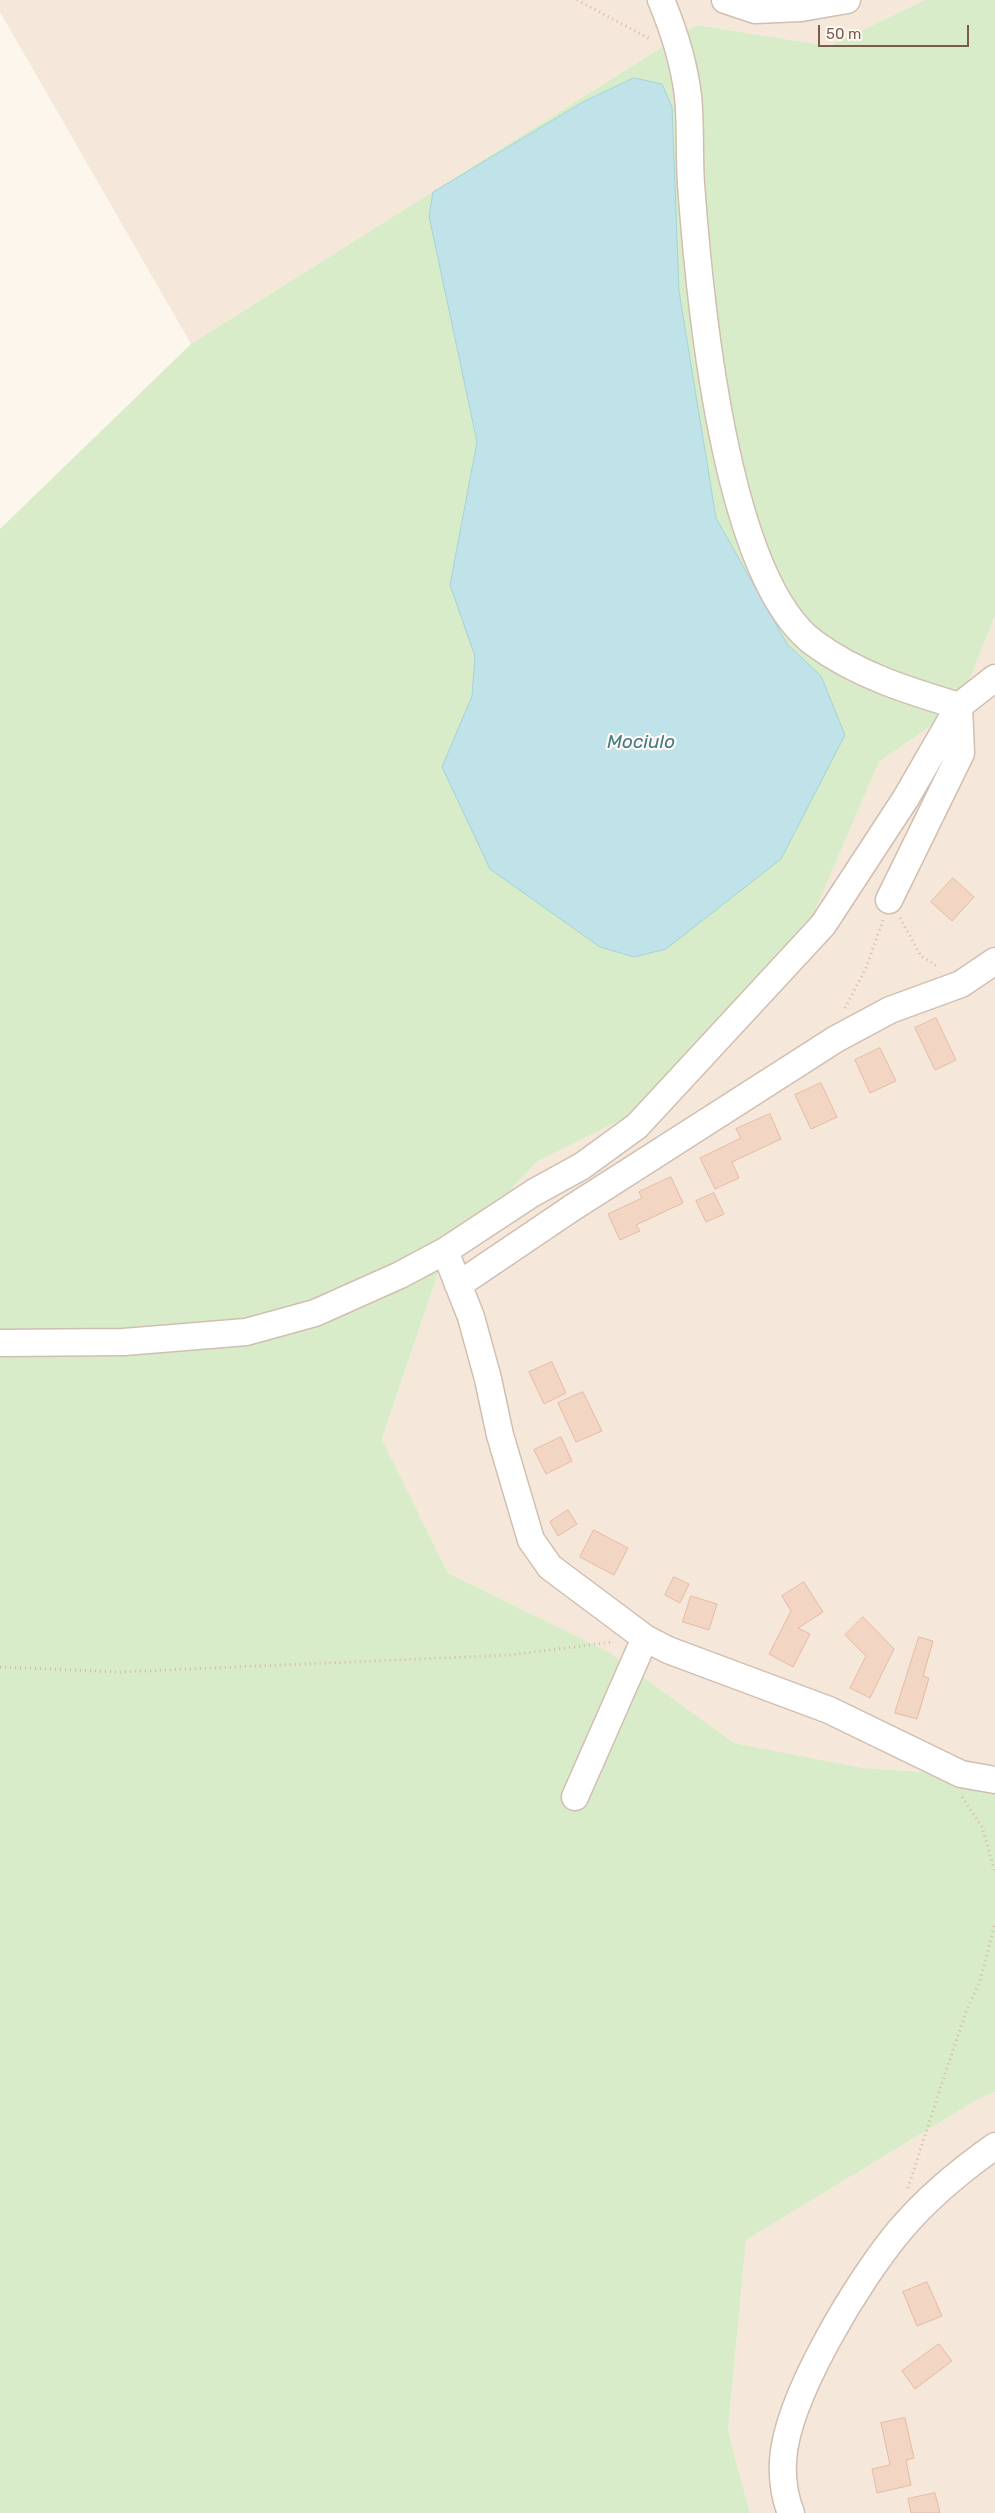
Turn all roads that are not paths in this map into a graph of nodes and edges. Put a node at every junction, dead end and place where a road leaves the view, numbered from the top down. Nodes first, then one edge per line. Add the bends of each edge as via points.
1 (661, 0) edge
2 (726, 0) edge
3 (847, 0) edge
4 (995, 678) edge
5 (959, 706) junction
6 (889, 900) road end
7 (995, 961) edge
8 (445, 1252) junction
9 (458, 1285) junction
10 (0, 1343) edge
11 (645, 1638) junction
12 (995, 1780) edge
13 (575, 1797) dead end
14 (995, 2146) edge
15 (791, 2513) edge

1 - 5 street via 681,56 688,97 691,183 708,349 721,424 749,534 768,582 788,617 814,642 855,667 906,691
2 - 3 street via 755,10 800,8
4 - 5 street
5 - 6 street via 961,753
5 - 8 street via 906,798 823,925 664,1098 637,1126 582,1166 533,1193
7 - 9 street via 961,984 890,1010 836,1039
8 - 9 street
8 - 10 street via 315,1313 246,1332 124,1342
9 - 11 street via 471,1317 531,1540 550,1567
11 - 12 street via 668,1650 829,1710 961,1774
11 - 13 street
14 - 15 street via 962,2169 900,2229 850,2301 817,2361 792,2419 783,2460 784,2495

